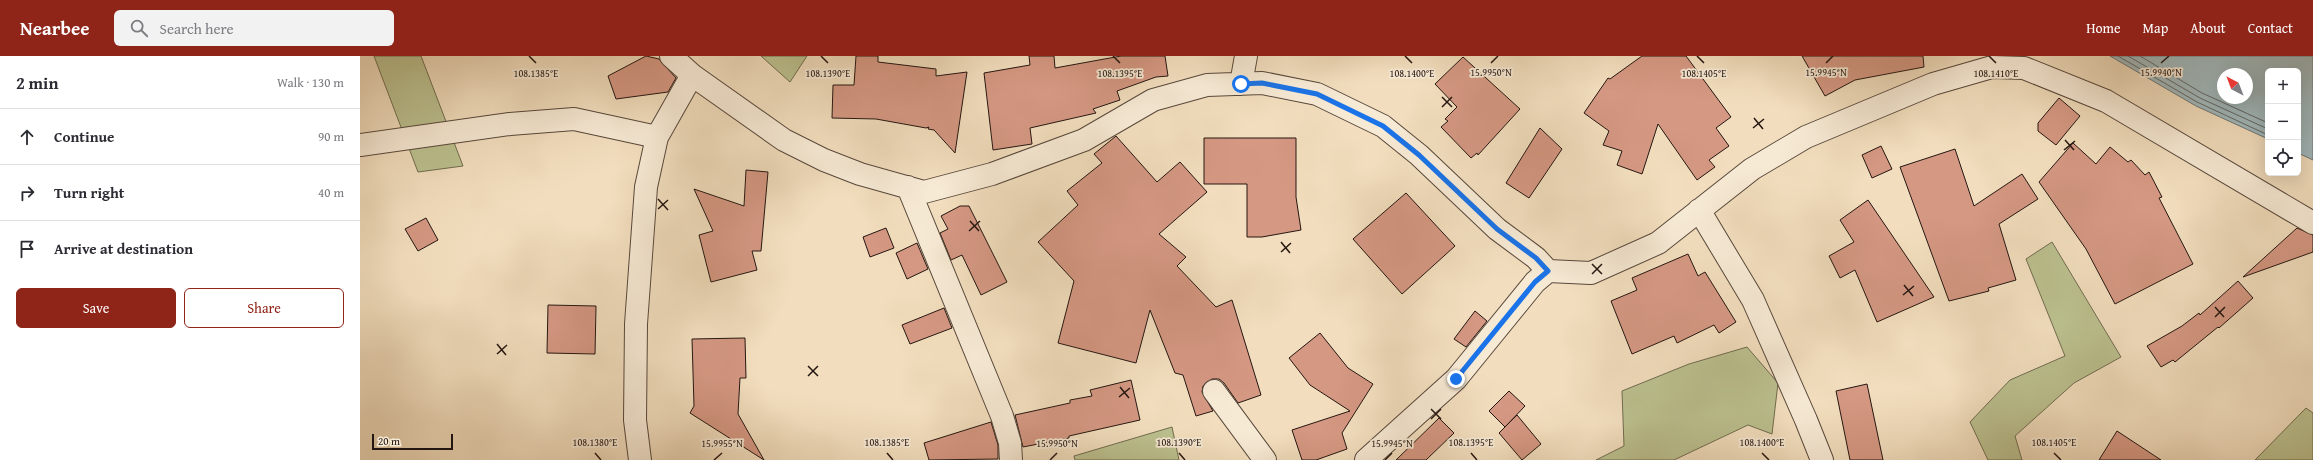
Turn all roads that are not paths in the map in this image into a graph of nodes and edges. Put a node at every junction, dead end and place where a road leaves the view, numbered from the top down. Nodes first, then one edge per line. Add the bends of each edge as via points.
1 (670, 56) edge
2 (1246, 56) edge
3 (692, 75) junction
4 (1241, 84) junction
5 (657, 137) junction
6 (360, 144) edge
7 (908, 187) junction
8 (1699, 210) junction
9 (2313, 223) edge
10 (1548, 271) junction
11 (1214, 391) dead end
12 (640, 460) edge
13 (1011, 460) edge
14 (1265, 460) edge
15 (1366, 460) edge
16 (1822, 460) edge

1 - 3 street
2 - 4 street
3 - 5 street
3 - 7 street via 784,140 860,174
4 - 7 street via 1207,85 1153,100 1084,140 992,174 924,192
4 - 10 street via 1262,83 1317,94 1383,126 1419,155 1497,229 1536,258
5 - 6 street via 574,119 510,124
5 - 12 street via 646,187 636,324 635,420
7 - 13 street via 1002,416 1010,443
8 - 9 street via 1752,169 1806,137 1933,84 1992,67 2024,68 2106,101
8 - 10 street via 1658,243 1591,273
8 - 16 street via 1753,300
10 - 15 street via 1535,282 1456,379
11 - 14 street

